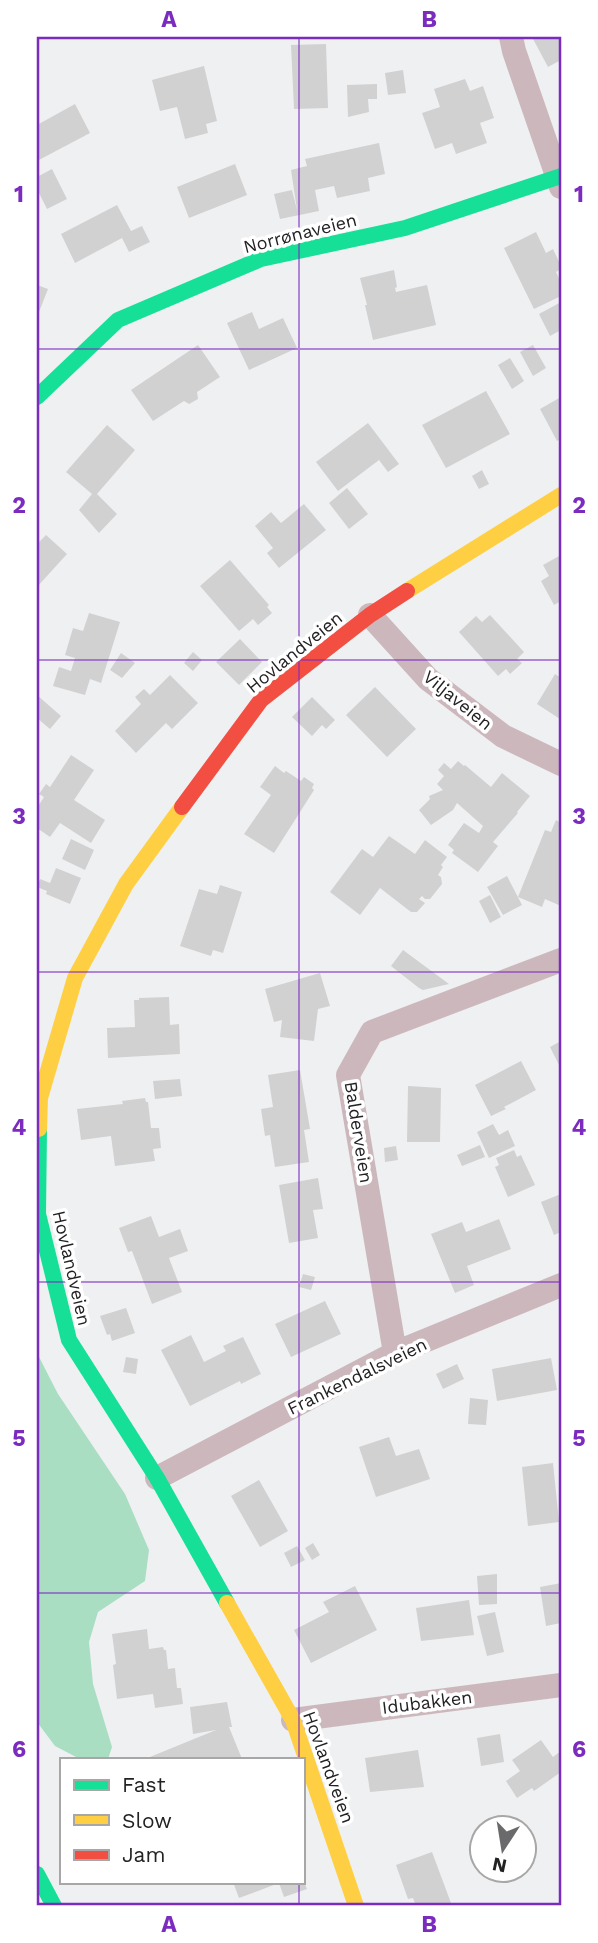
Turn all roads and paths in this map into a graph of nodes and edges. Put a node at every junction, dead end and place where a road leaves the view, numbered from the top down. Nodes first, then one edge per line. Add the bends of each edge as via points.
1 (511, 37) edge
2 (560, 180) edge
3 (37, 397) edge
4 (561, 495) edge
5 (370, 615) junction
6 (561, 764) edge
7 (561, 960) edge
8 (561, 1285) edge
9 (395, 1353) junction
10 (158, 1478) junction
11 (561, 1685) edge
12 (293, 1720) junction
13 (37, 1874) edge
14 (54, 1906) edge
15 (356, 1906) edge

1 - 2 street
2 - 3 main road, Norrønaveien via 405,228 261,259 118,320
4 - 5 main road, Hovlandveien
5 - 6 street, Viljaveien via 428,679 503,736
5 - 10 main road, Hovlandveien via 261,699 126,884 75,978 40,1098 37,1214 69,1340
7 - 9 street, Balderveien via 372,1032 348,1075
8 - 9 street, Frankendalsveien
9 - 10 street, Frankendalsveien
10 - 12 main road, Hovlandveien
11 - 12 street, Idubakken
12 - 15 main road, Hovlandveien
13 - 14 main road

